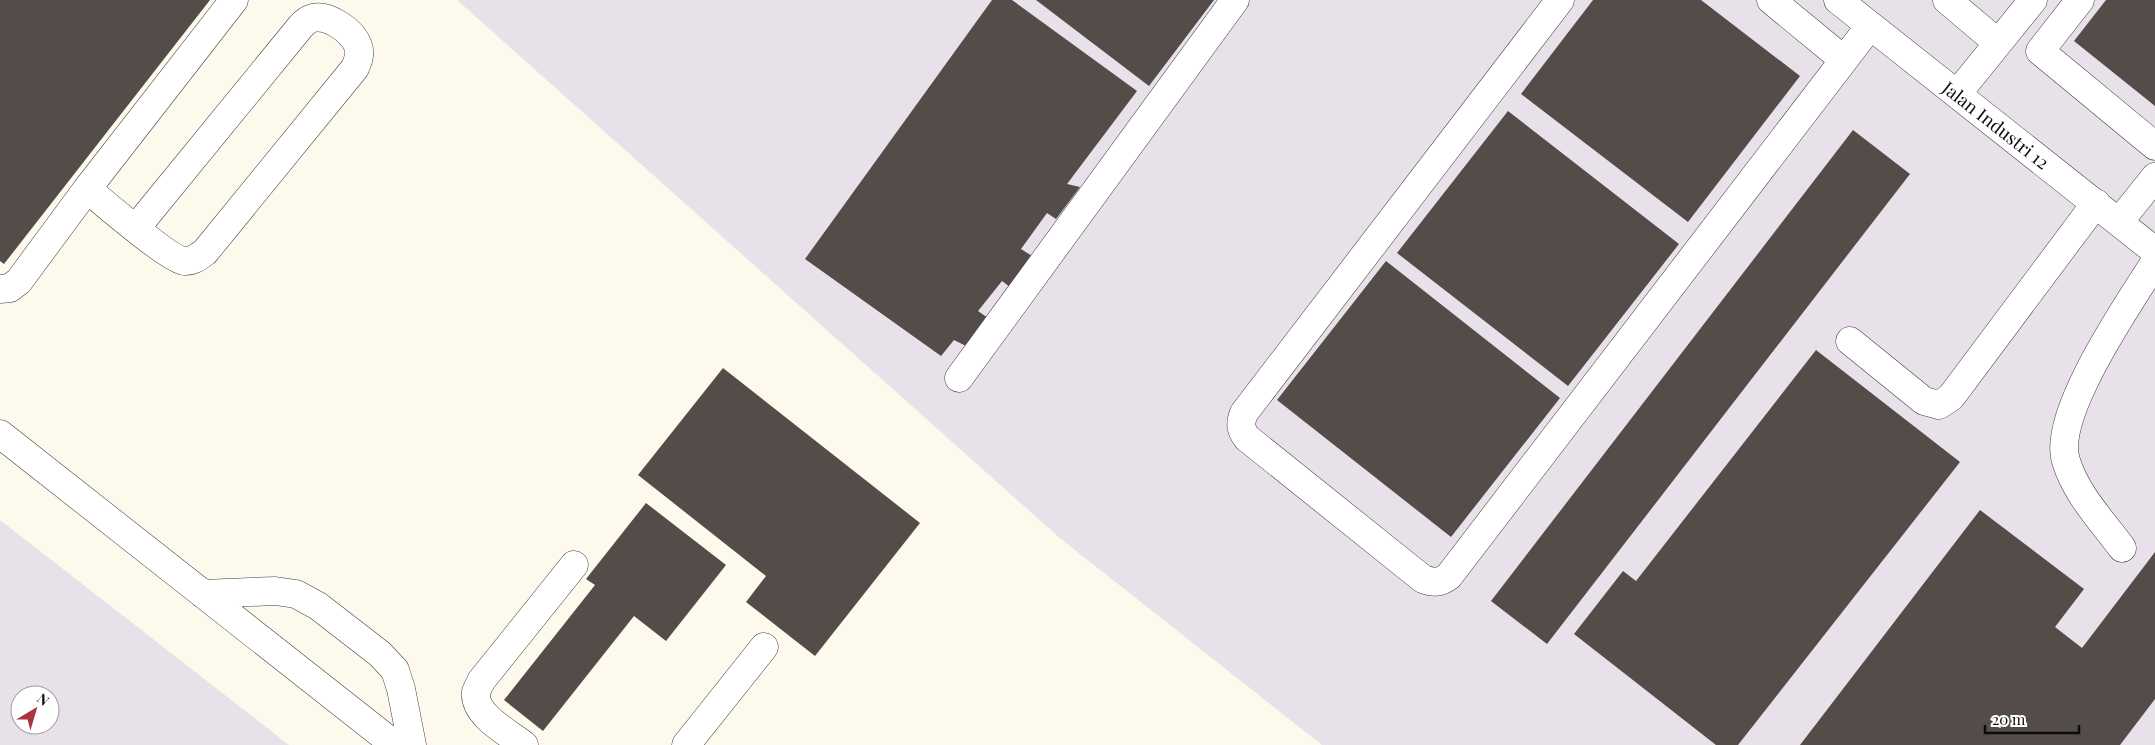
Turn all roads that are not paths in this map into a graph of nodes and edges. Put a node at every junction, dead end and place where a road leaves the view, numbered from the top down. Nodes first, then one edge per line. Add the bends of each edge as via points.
1 (234, 0) edge
2 (1235, 0) edge
3 (1560, 0) edge
4 (1771, 0) edge
5 (1838, 0) edge
6 (1947, 0) edge
7 (2033, 0) edge
8 (2080, 0) edge
9 (1870, 26) junction
10 (1998, 43) junction
11 (1844, 60) junction
12 (1957, 94) junction
13 (2155, 146) edge
14 (2155, 177) edge
15 (87, 189) junction
16 (2096, 204) junction
17 (2119, 222) junction
18 (136, 228) junction
19 (2153, 247) edge
20 (0, 289) edge
21 (1850, 341) dead end
22 (959, 378) dead end
23 (0, 434) edge
24 (2122, 548) dead end
25 (574, 564) dead end
26 (203, 594) junction
27 (764, 647) dead end
28 (395, 745) edge
29 (412, 745) edge
30 (524, 745) edge
31 (686, 745) edge

1 - 15 street
2 - 22 street
3 - 11 street via 1240,422 1247,438 1422,579 1432,582 1442,582 1449,576
4 - 11 street
5 - 9 street, Jalan Industri 12
6 - 10 street
7 - 10 street
8 - 13 street via 2040,51
9 - 11 street
9 - 12 street, Jalan Industri 12
10 - 12 street
12 - 16 street, Jalan Industri 12
14 - 17 street
15 - 18 street
15 - 20 street via 19,281 10,288
16 - 17 street, Jalan Industri 12
16 - 21 street via 1951,397 1939,405 1924,401
17 - 19 street, Jalan Industri 12
18 - 18 street via 184,261 205,252 354,68 359,57 358,44 334,22 322,17 310,19 301,26
19 - 24 street via 2092,365 2066,434 2065,459 2072,477
23 - 26 street
25 - 30 street via 481,681 476,692 478,705 485,714
26 - 28 street
26 - 29 street via 275,591 296,594 318,606 380,654 395,670 402,689
27 - 31 street

